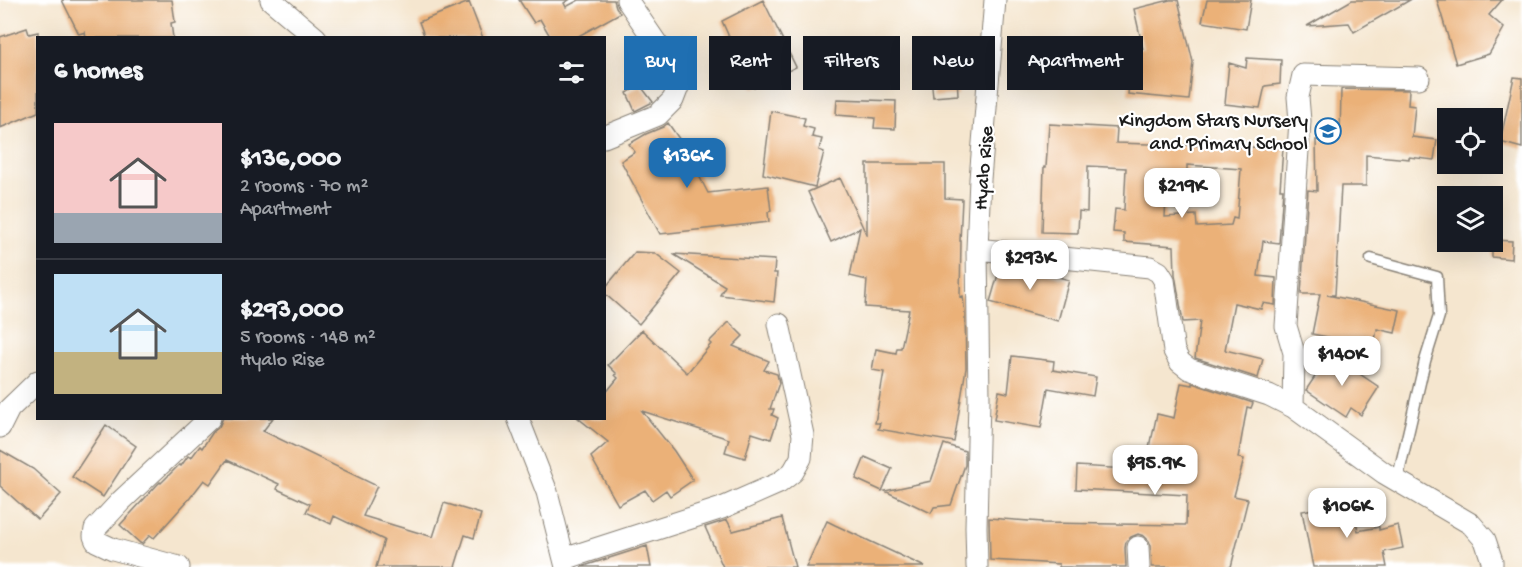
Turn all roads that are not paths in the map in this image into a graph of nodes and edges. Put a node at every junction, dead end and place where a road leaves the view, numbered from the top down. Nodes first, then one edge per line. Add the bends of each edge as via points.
1 (271, 0) edge
2 (627, 0) edge
3 (995, 0) edge
4 (314, 36) edge
5 (1419, 78) dead end
6 (606, 136) edge
7 (977, 249) junction
8 (1371, 259) dead end
9 (779, 324) dead end
10 (36, 383) edge
11 (1293, 407) junction
12 (208, 420) edge
13 (519, 420) edge
14 (0, 427) edge
15 (1398, 481) junction
16 (565, 563) edge
17 (179, 567) edge
18 (977, 567) edge
19 (1492, 567) edge

1 - 4 street
2 - 6 street via 670,63 678,87 674,100 658,115
3 - 7 street, Hyalo Rise
5 - 11 street via 1303,75 1298,97 1300,121 1286,326 1294,353
7 - 11 street via 1150,267 1164,280 1174,351 1180,362 1189,369 1269,395
7 - 18 street, Hyalo Rise
8 - 15 lane via 1437,277 1438,316
9 - 16 street via 803,435 801,458 793,472 779,483 722,508
10 - 14 street via 9,409
11 - 15 street
12 - 17 street via 95,529 96,541 113,549
13 - 16 street via 547,492
15 - 19 street via 1471,524 1485,540

